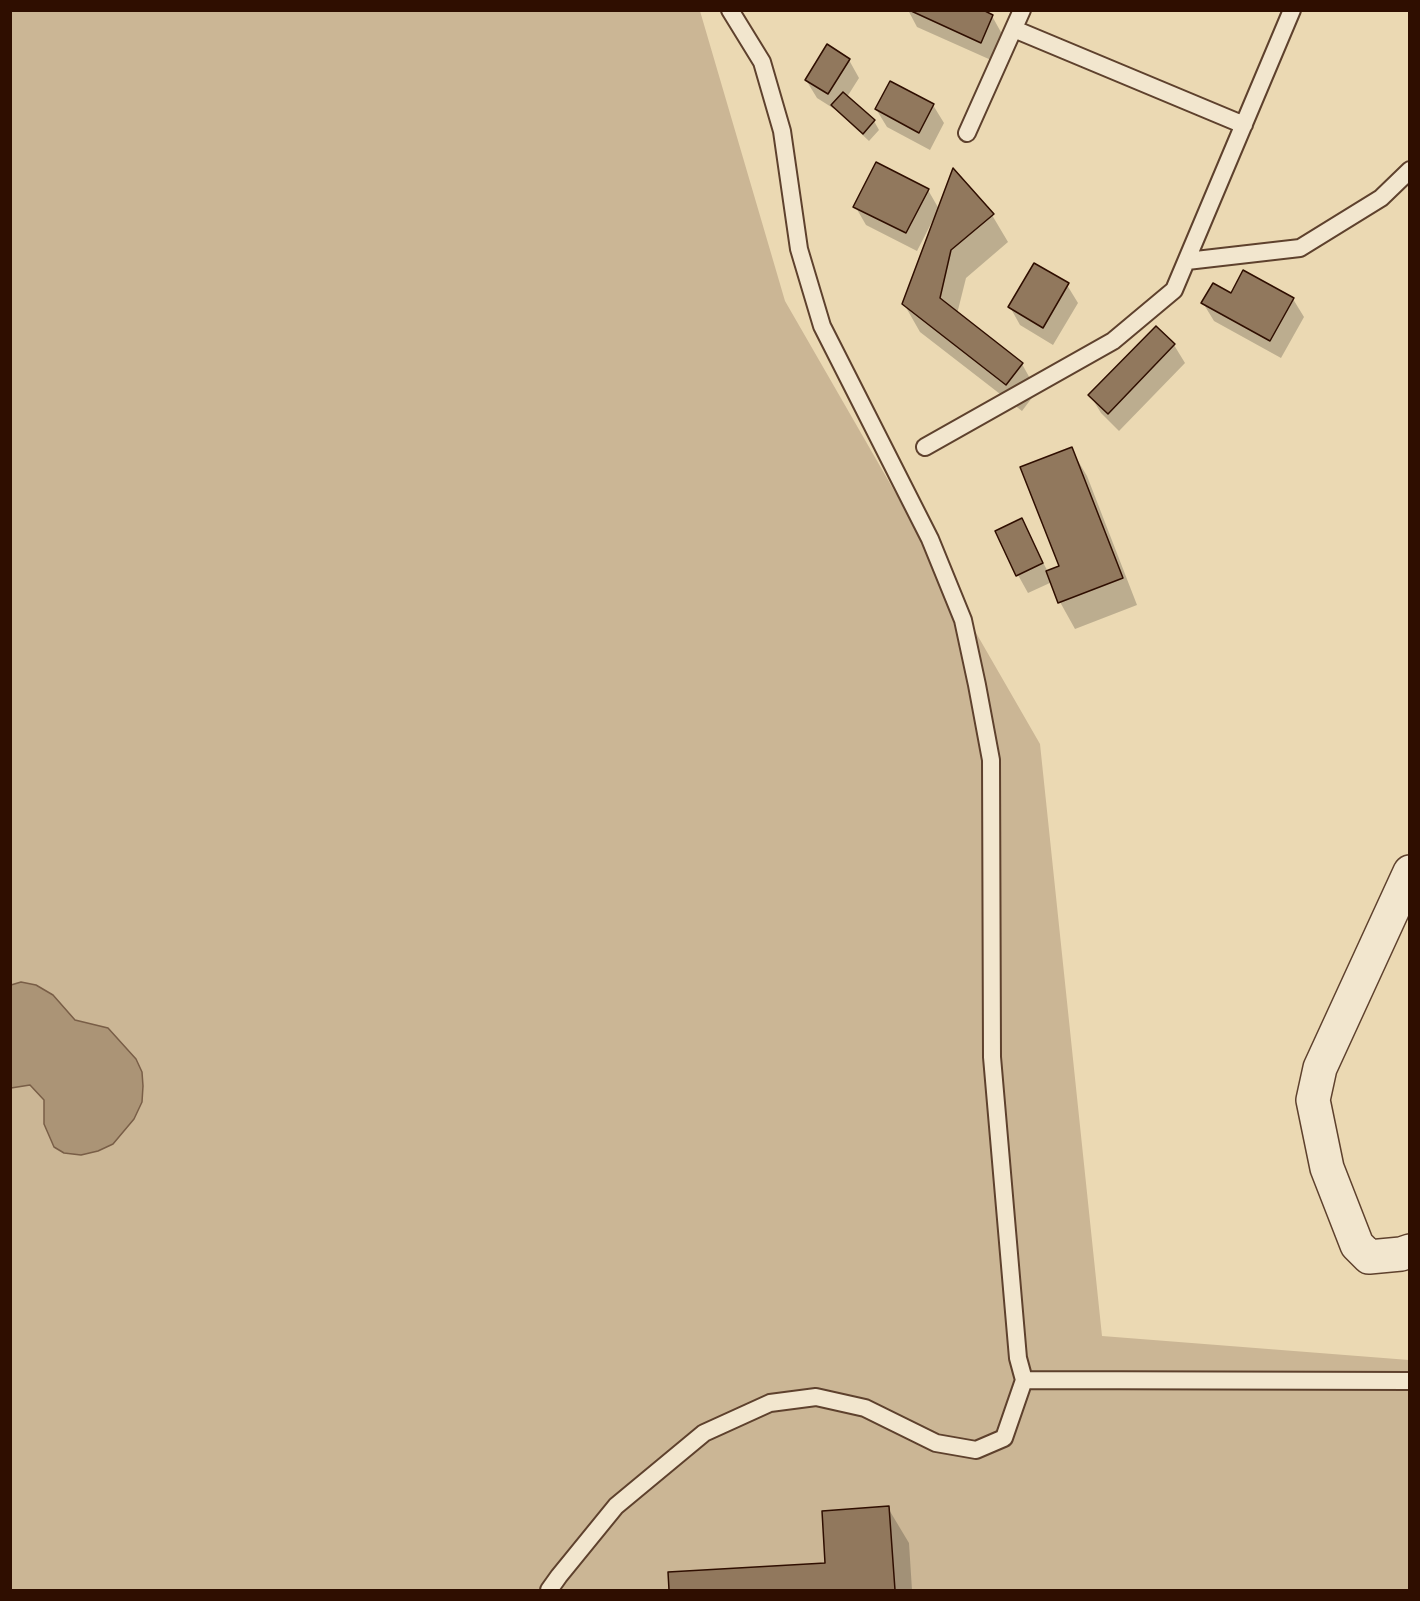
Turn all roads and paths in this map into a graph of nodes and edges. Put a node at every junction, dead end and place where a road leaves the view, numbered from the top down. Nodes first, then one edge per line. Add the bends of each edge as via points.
1 (730, 10) edge
2 (1022, 10) edge
3 (1292, 10) edge
4 (1014, 29) junction
5 (1244, 125) junction
6 (967, 133) dead end
7 (1410, 170) edge
8 (1187, 261) junction
9 (925, 447) dead end
10 (1410, 872) edge
11 (1410, 1251) edge
12 (1024, 1380) junction
13 (1410, 1381) edge
14 (549, 1590) edge

1 - 12 lane via 766,74 782,131 799,249 822,326 930,539 963,620 977,685 991,760 992,1057 1018,1358
2 - 4 lane
3 - 5 lane
4 - 5 lane
4 - 6 lane
5 - 8 lane
7 - 8 lane via 1381,198 1300,248
8 - 9 lane via 1174,290 1113,341
10 - 11 street via 1320,1068 1313,1100 1327,1168 1357,1245 1369,1257
12 - 13 lane
12 - 14 lane via 1004,1438 976,1450 936,1443 865,1408 816,1397 770,1403 704,1433 616,1506

